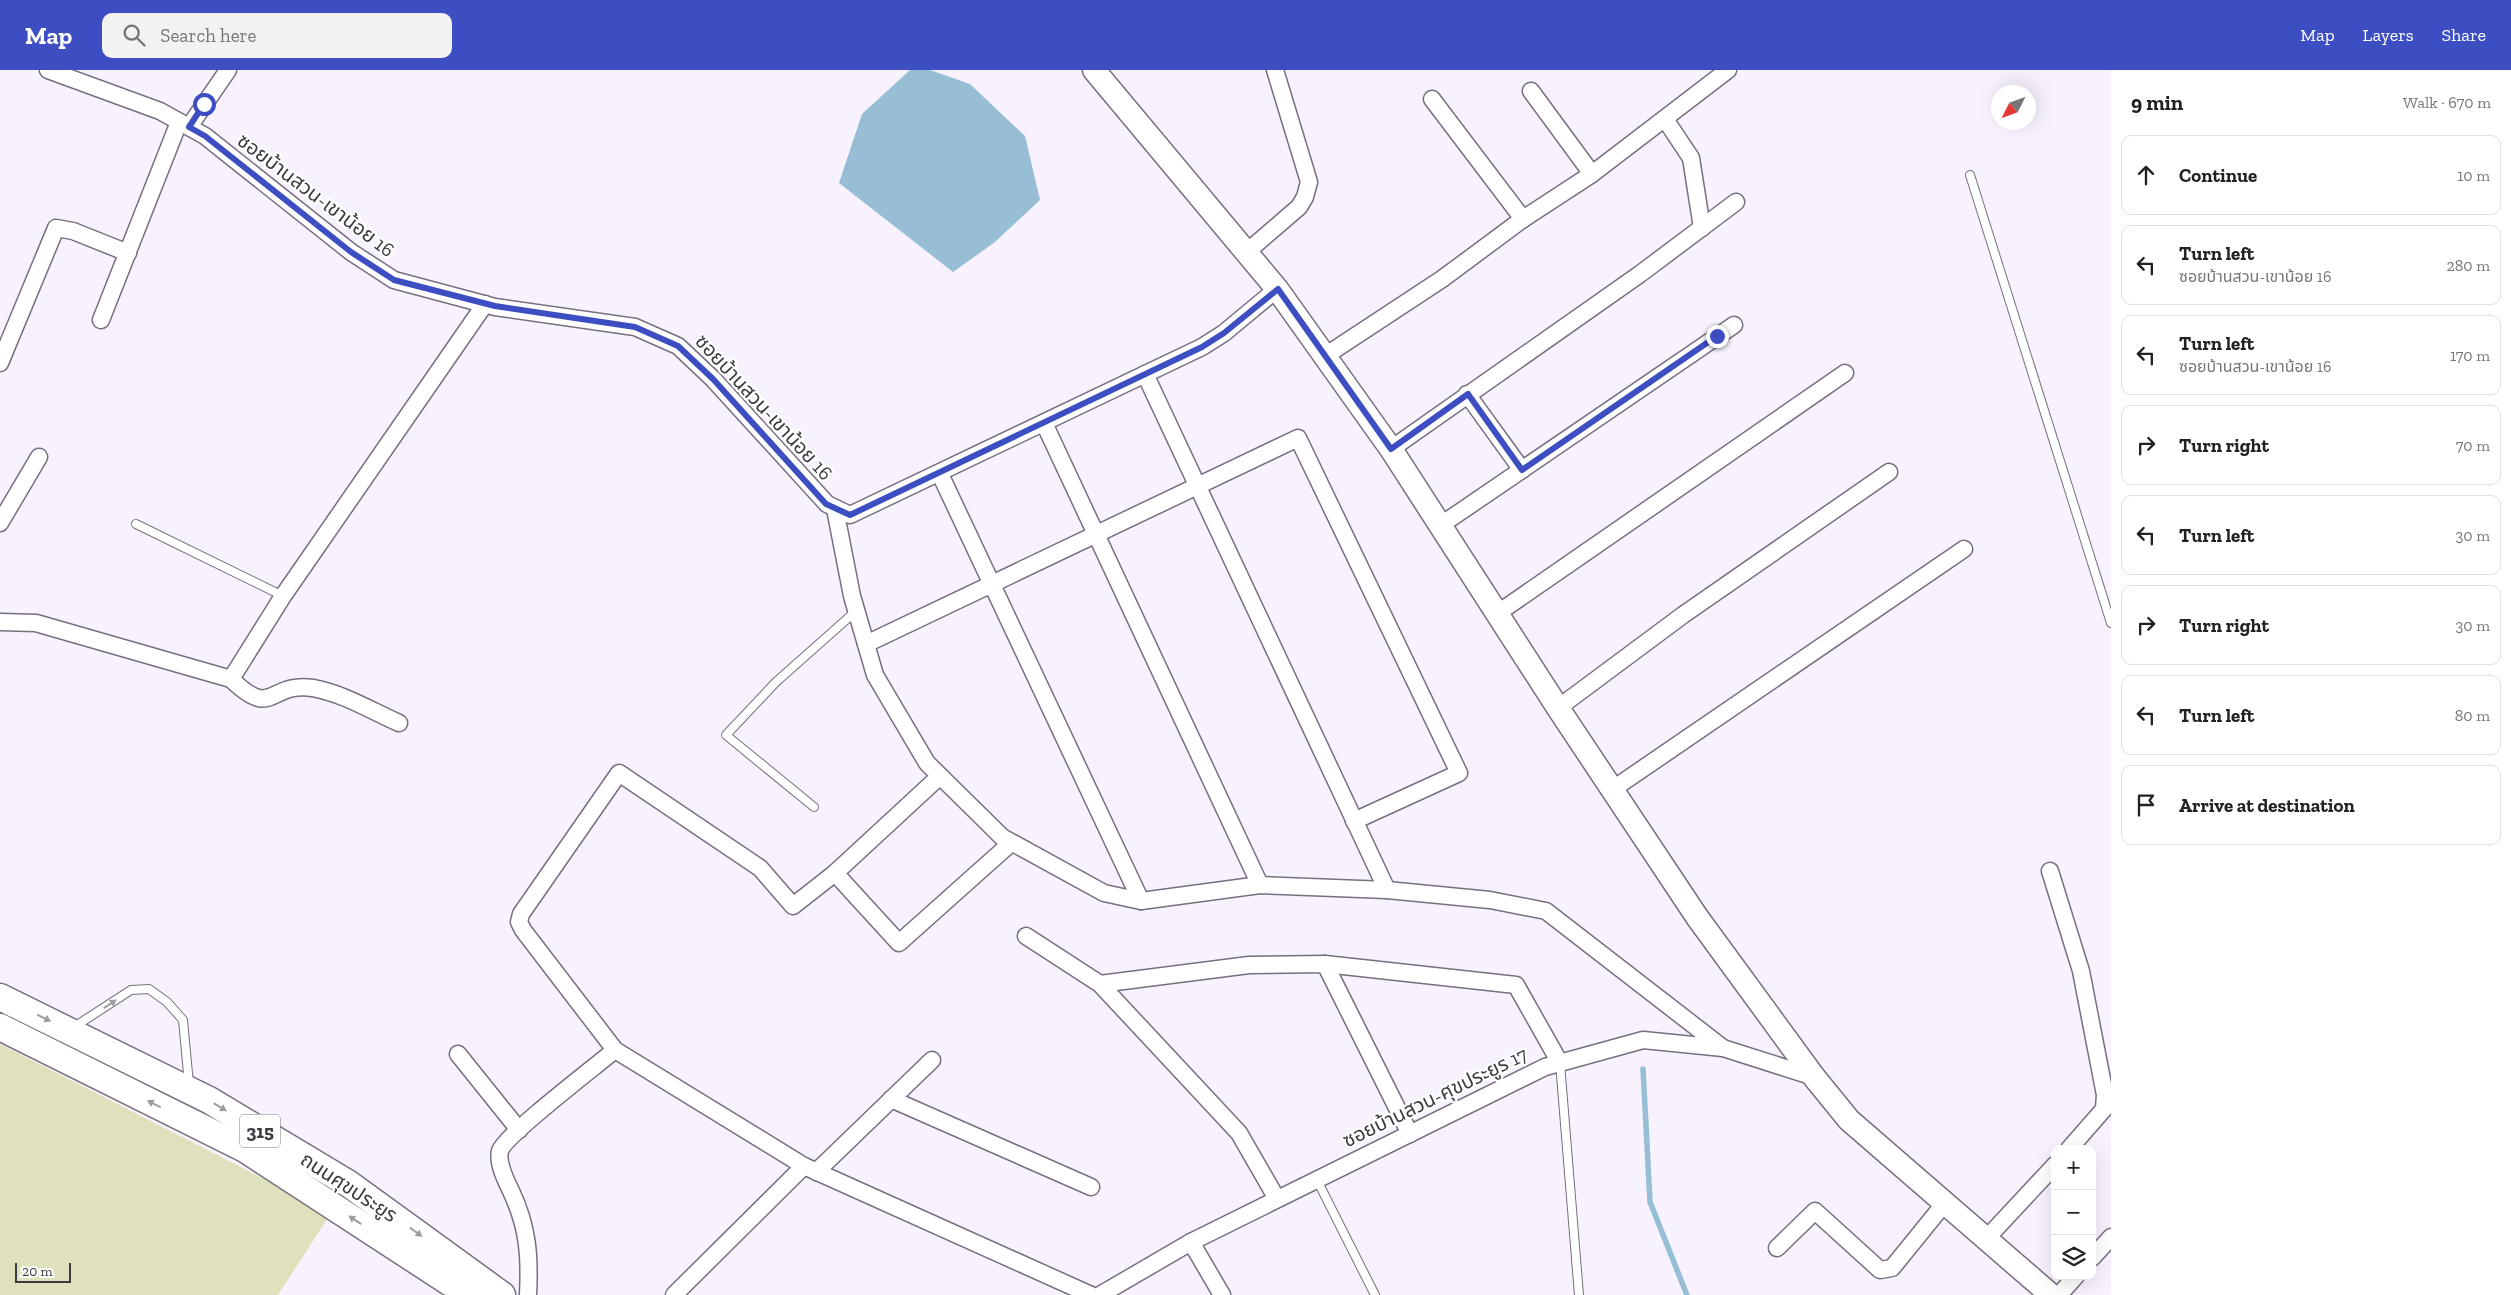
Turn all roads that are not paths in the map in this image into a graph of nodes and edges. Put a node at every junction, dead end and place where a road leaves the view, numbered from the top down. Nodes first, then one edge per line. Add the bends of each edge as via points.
1 (48, 70) edge
2 (228, 70) edge
3 (1094, 70) edge
4 (1275, 70) edge
5 (1728, 70) edge
6 (1531, 91) dead end
7 (1432, 99) dead end
8 (1665, 119) junction
9 (184, 125) junction
10 (1592, 174) junction
11 (1970, 175) dead end
12 (1736, 202) dead end
13 (1523, 219) junction
14 (1702, 228) junction
15 (1248, 251) junction
16 (128, 253) junction
17 (1278, 289) junction
18 (484, 304) junction
19 (100, 320) dead end
20 (1734, 325) dead end
21 (1325, 356) junction
22 (0, 362) edge
23 (1844, 373) dead end
24 (1145, 374) junction
25 (1468, 394) junction
26 (1044, 424) junction
27 (1391, 449) junction
28 (38, 457) dead end
29 (1522, 470) junction
30 (1889, 472) dead end
31 (940, 474) junction
32 (1197, 486) junction
33 (836, 508) junction
34 (0, 523) edge
35 (136, 524) dead end
36 (1441, 525) junction
37 (1096, 535) junction
38 (1964, 549) dead end
39 (992, 584) junction
40 (284, 596) junction
41 (856, 611) junction
42 (1498, 613) junction
43 (0, 622) edge
44 (2111, 622) edge
45 (866, 644) junction
46 (231, 679) junction
47 (1558, 708) junction
48 (399, 722) dead end
49 (940, 776) junction
50 (1613, 789) junction
51 (814, 808) dead end
52 (1354, 821) junction
53 (1011, 842) junction
54 (2050, 871) dead end
55 (835, 873) junction
56 (1260, 885) junction
57 (1387, 890) junction
58 (1141, 901) junction
59 (1026, 936) dead end
60 (1325, 964) junction
61 (1100, 984) junction
62 (0, 997) edge
63 (0, 1027) edge
64 (68, 1030) junction
65 (1723, 1048) junction
66 (615, 1050) junction
67 (458, 1054) dead end
68 (932, 1060) dead end
69 (1560, 1062) junction
70 (1814, 1077) junction
71 (190, 1090) junction
72 (891, 1099) junction
73 (519, 1130) junction
74 (1410, 1134) junction
75 (2073, 1145) edge
76 (810, 1169) junction
77 (2051, 1169) edge
78 (341, 1179) junction
79 (1317, 1180) junction
80 (1091, 1187) dead end
81 (1277, 1199) junction
82 (330, 1204) junction
83 (1944, 1204) junction
84 (2111, 1237) edge
85 (1986, 1239) junction
86 (1191, 1242) junction
87 (1777, 1248) dead end
88 (2096, 1254) edge
89 (2072, 1280) edge
90 (469, 1295) edge
91 (502, 1295) edge
92 (528, 1295) edge
93 (674, 1295) edge
94 (1091, 1295) edge
95 (1100, 1295) edge
96 (1222, 1295) edge
97 (1375, 1295) edge
98 (1580, 1295) edge
99 (2052, 1295) edge
100 (2059, 1295) edge

1 - 9 street, ซอยบ้านสวน-เขาน้อย 16 via 160,111
2 - 9 street
3 - 15 street
4 - 15 street via 1308,182 1299,207
5 - 8 street
6 - 10 street
7 - 13 street
8 - 10 street
8 - 14 street via 1691,158
9 - 16 street
9 - 18 street, ซอยบ้านสวน-เขาน้อย 16 via 205,136 351,252 394,280
10 - 13 street
11 - 44 lane
12 - 14 street
13 - 21 street via 1442,279
14 - 25 street
15 - 17 street
16 - 19 street
16 - 22 street via 73,231 56,228
17 - 21 street
17 - 24 street, ซอยบ้านสวน-เขาน้อย 16 via 1224,333
18 - 33 street, ซอยบ้านสวน-เขาน้อย 16 via 635,327 678,346 713,379 826,504
18 - 40 street
20 - 29 street
21 - 27 street
23 - 42 street
24 - 26 street, ซอยบ้านสวน-เขาน้อย 16
24 - 32 street
25 - 27 street
25 - 29 street
26 - 31 street, ซอยบ้านสวน-เขาน้อย 16
26 - 37 street
27 - 36 street
28 - 34 street
29 - 36 street
30 - 47 street via 1683,615
31 - 33 street, ซอยบ้านสวน-เขาน้อย 16 via 850,515
31 - 39 street
32 - 37 street
32 - 52 street
32 - 52 street via 1298,438 1459,774
33 - 41 street
35 - 40 lane
36 - 42 street
37 - 39 street
37 - 56 street
38 - 50 street
39 - 45 street
39 - 58 street
40 - 46 street
41 - 45 street
41 - 51 lane via 776,682 726,735
42 - 47 street
43 - 46 street via 36,623
45 - 49 street via 875,675 927,763
46 - 48 street via 253,698 262,700 290,688 315,688
47 - 50 street
49 - 53 street
49 - 55 street
50 - 70 street via 1697,917
52 - 57 street
53 - 55 street via 899,943
53 - 58 street via 1104,893
54 - 75 street via 2081,971 2105,1095 2104,1110
55 - 66 street via 793,906 760,868 619,773 521,914 519,922
56 - 57 street
56 - 58 street
57 - 65 street via 1490,900 1546,911
59 - 61 street
60 - 61 street via 1249,965
60 - 69 street via 1516,985
60 - 74 street
61 - 81 street via 1239,1132
62 -> 64 main road, ถนนศุขประยูร / 315
82 -> 63 main road, ถนนศุขประยูร / 315 via 245,1149
64 - 71 main road, ถนนศุขประยูร / 315
64 -> 71 lane via 132,990 149,989 167,1002 183,1020
65 - 69 street, ซอยบ้านสวน-ศุขประยูร 17 via 1643,1040
65 - 70 street, ซอยบ้านสวน-ศุขประยูร 17
66 - 73 street
66 - 76 street
67 - 73 street
68 - 72 street
69 - 74 street, ซอยบ้านสวน-ศุขประยูร 17
69 - 98 lane
70 - 83 street via 1849,1120
71 -> 78 main road, ถนนศุขประยูร / 315
72 - 76 street
72 - 80 street
73 - 92 street via 504,1144 500,1153 504,1176 523,1215 530,1264
74 - 79 street, ซอยบ้านสวน-ศุขประยูร 17
76 - 93 street
76 - 94 street
77 - 85 street
78 - 82 street
78 -> 91 main road, ถนนศุขประยูร / 315
79 - 81 street, ซอยบ้านสวน-ศุขประยูร 17
79 - 97 lane
81 - 86 street, ซอยบ้านสวน-ศุขประยูร 17
90 -> 82 main road, ถนนศุขประยูร / 315
83 - 85 street
83 - 87 street via 1892,1268 1880,1270 1815,1210
84 - 88 street
85 - 99 street
86 - 95 street, ซอยบ้านสวน-ศุขประยูร 17
86 - 96 street
89 - 100 street

